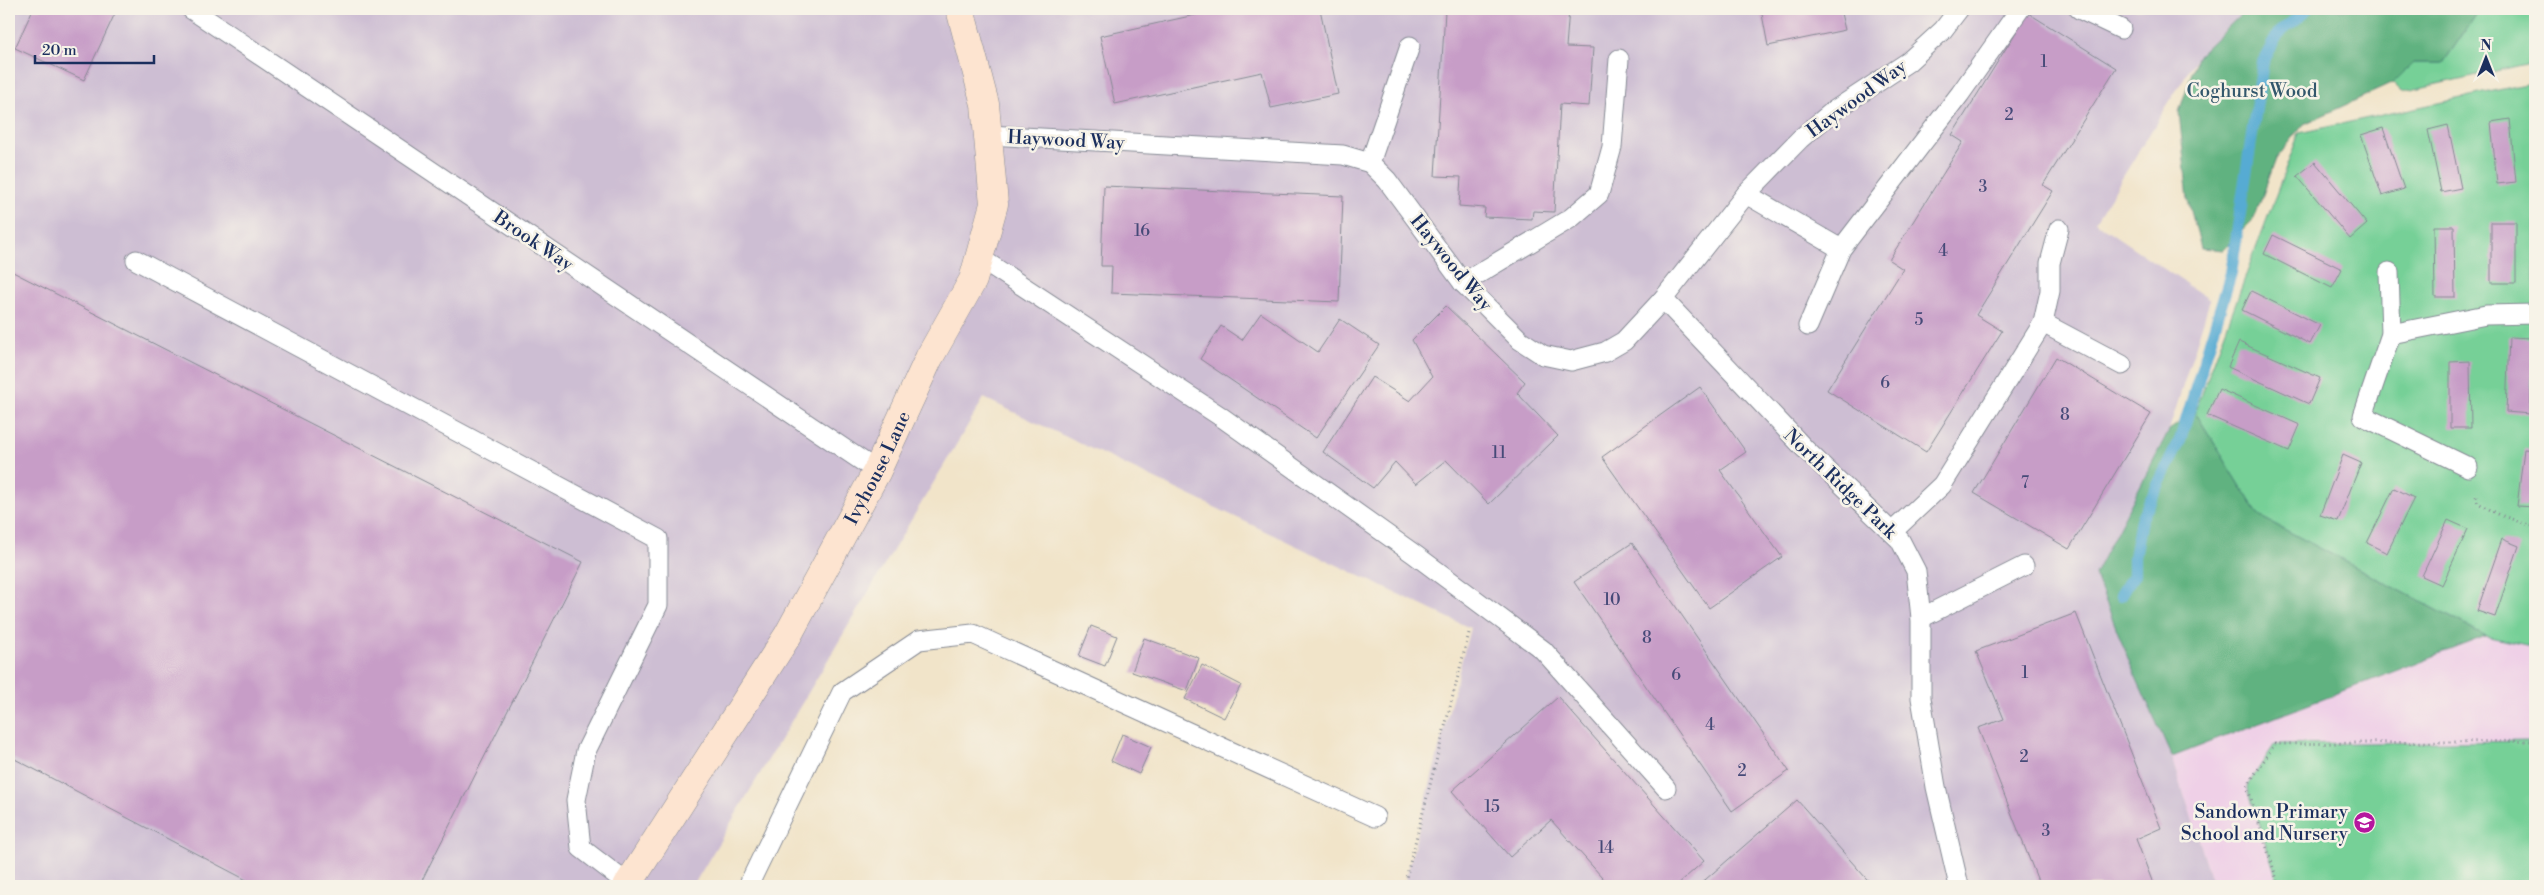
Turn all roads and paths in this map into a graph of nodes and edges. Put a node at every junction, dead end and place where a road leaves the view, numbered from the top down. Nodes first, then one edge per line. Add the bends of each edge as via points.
1 (191, 9) edge
2 (960, 9) edge
3 (1959, 9) edge
4 (2020, 9) edge
5 (2080, 9) edge
6 (2121, 29) dead end
7 (1410, 46) dead end
8 (1619, 60) dead end
9 (989, 135) junction
10 (1370, 162) junction
11 (1746, 194) junction
12 (2059, 229) dead end
13 (1841, 249) junction
14 (980, 258) junction
15 (136, 260) dead end
16 (2389, 272) dead end
17 (1463, 283) junction
18 (1663, 299) junction
19 (2535, 314) edge
20 (2043, 322) junction
21 (1808, 326) dead end
22 (2391, 334) junction
23 (2122, 366) dead end
24 (2468, 467) joint
25 (877, 471) junction
26 (2535, 527) edge
27 (1892, 532) junction
28 (2024, 566) dead end
29 (1921, 618) junction
30 (1470, 628) dead end
31 (2535, 742) edge
32 (1666, 788) dead end
33 (1375, 817) dead end
34 (627, 885) edge
35 (748, 886) edge
36 (1404, 886) edge
37 (1959, 886) edge
38 (2279, 886) edge

1 - 25 lane, Brook Way
2 - 9 street, Ivyhouse Lane via 978,71
3 - 11 lane, Haywood Way via 1943,30 1908,62 1832,112 1800,139
4 - 13 lane via 1960,94
5 - 6 lane
7 - 10 lane
8 - 17 lane via 1612,147 1599,194 1571,218
9 - 10 lane, Haywood Way via 1343,155
9 - 14 street, Ivyhouse Lane via 994,204
10 - 17 lane, Haywood Way via 1387,180
11 - 13 lane
11 - 18 lane, Haywood Way
12 - 20 lane via 2050,263 2050,292
13 - 21 lane
14 - 25 street, Ivyhouse Lane
14 - 32 lane via 1220,416 1543,650
15 - 34 lane via 658,539 658,605 586,751 576,800 581,848
16 - 22 lane
17 - 18 lane, Haywood Way via 1520,340 1542,355 1571,361 1605,352 1624,341
18 - 27 lane, North Ridge Park via 1805,449
19 - 22 lane via 2486,315
20 - 23 lane
20 - 27 lane via 1942,485
22 - 24 lane via 2363,416
24 - 26 path via 2478,503 2500,515
25 - 34 street, Ivyhouse Lane via 788,634
27 - 29 lane, North Ridge Park via 1900,540 1916,571
28 - 29 lane
29 - 37 lane, North Ridge Park via 1922,698 1936,787
30 - 36 path
31 - 38 path via 2275,744 2247,786
33 - 35 lane via 973,634 919,640 842,692

